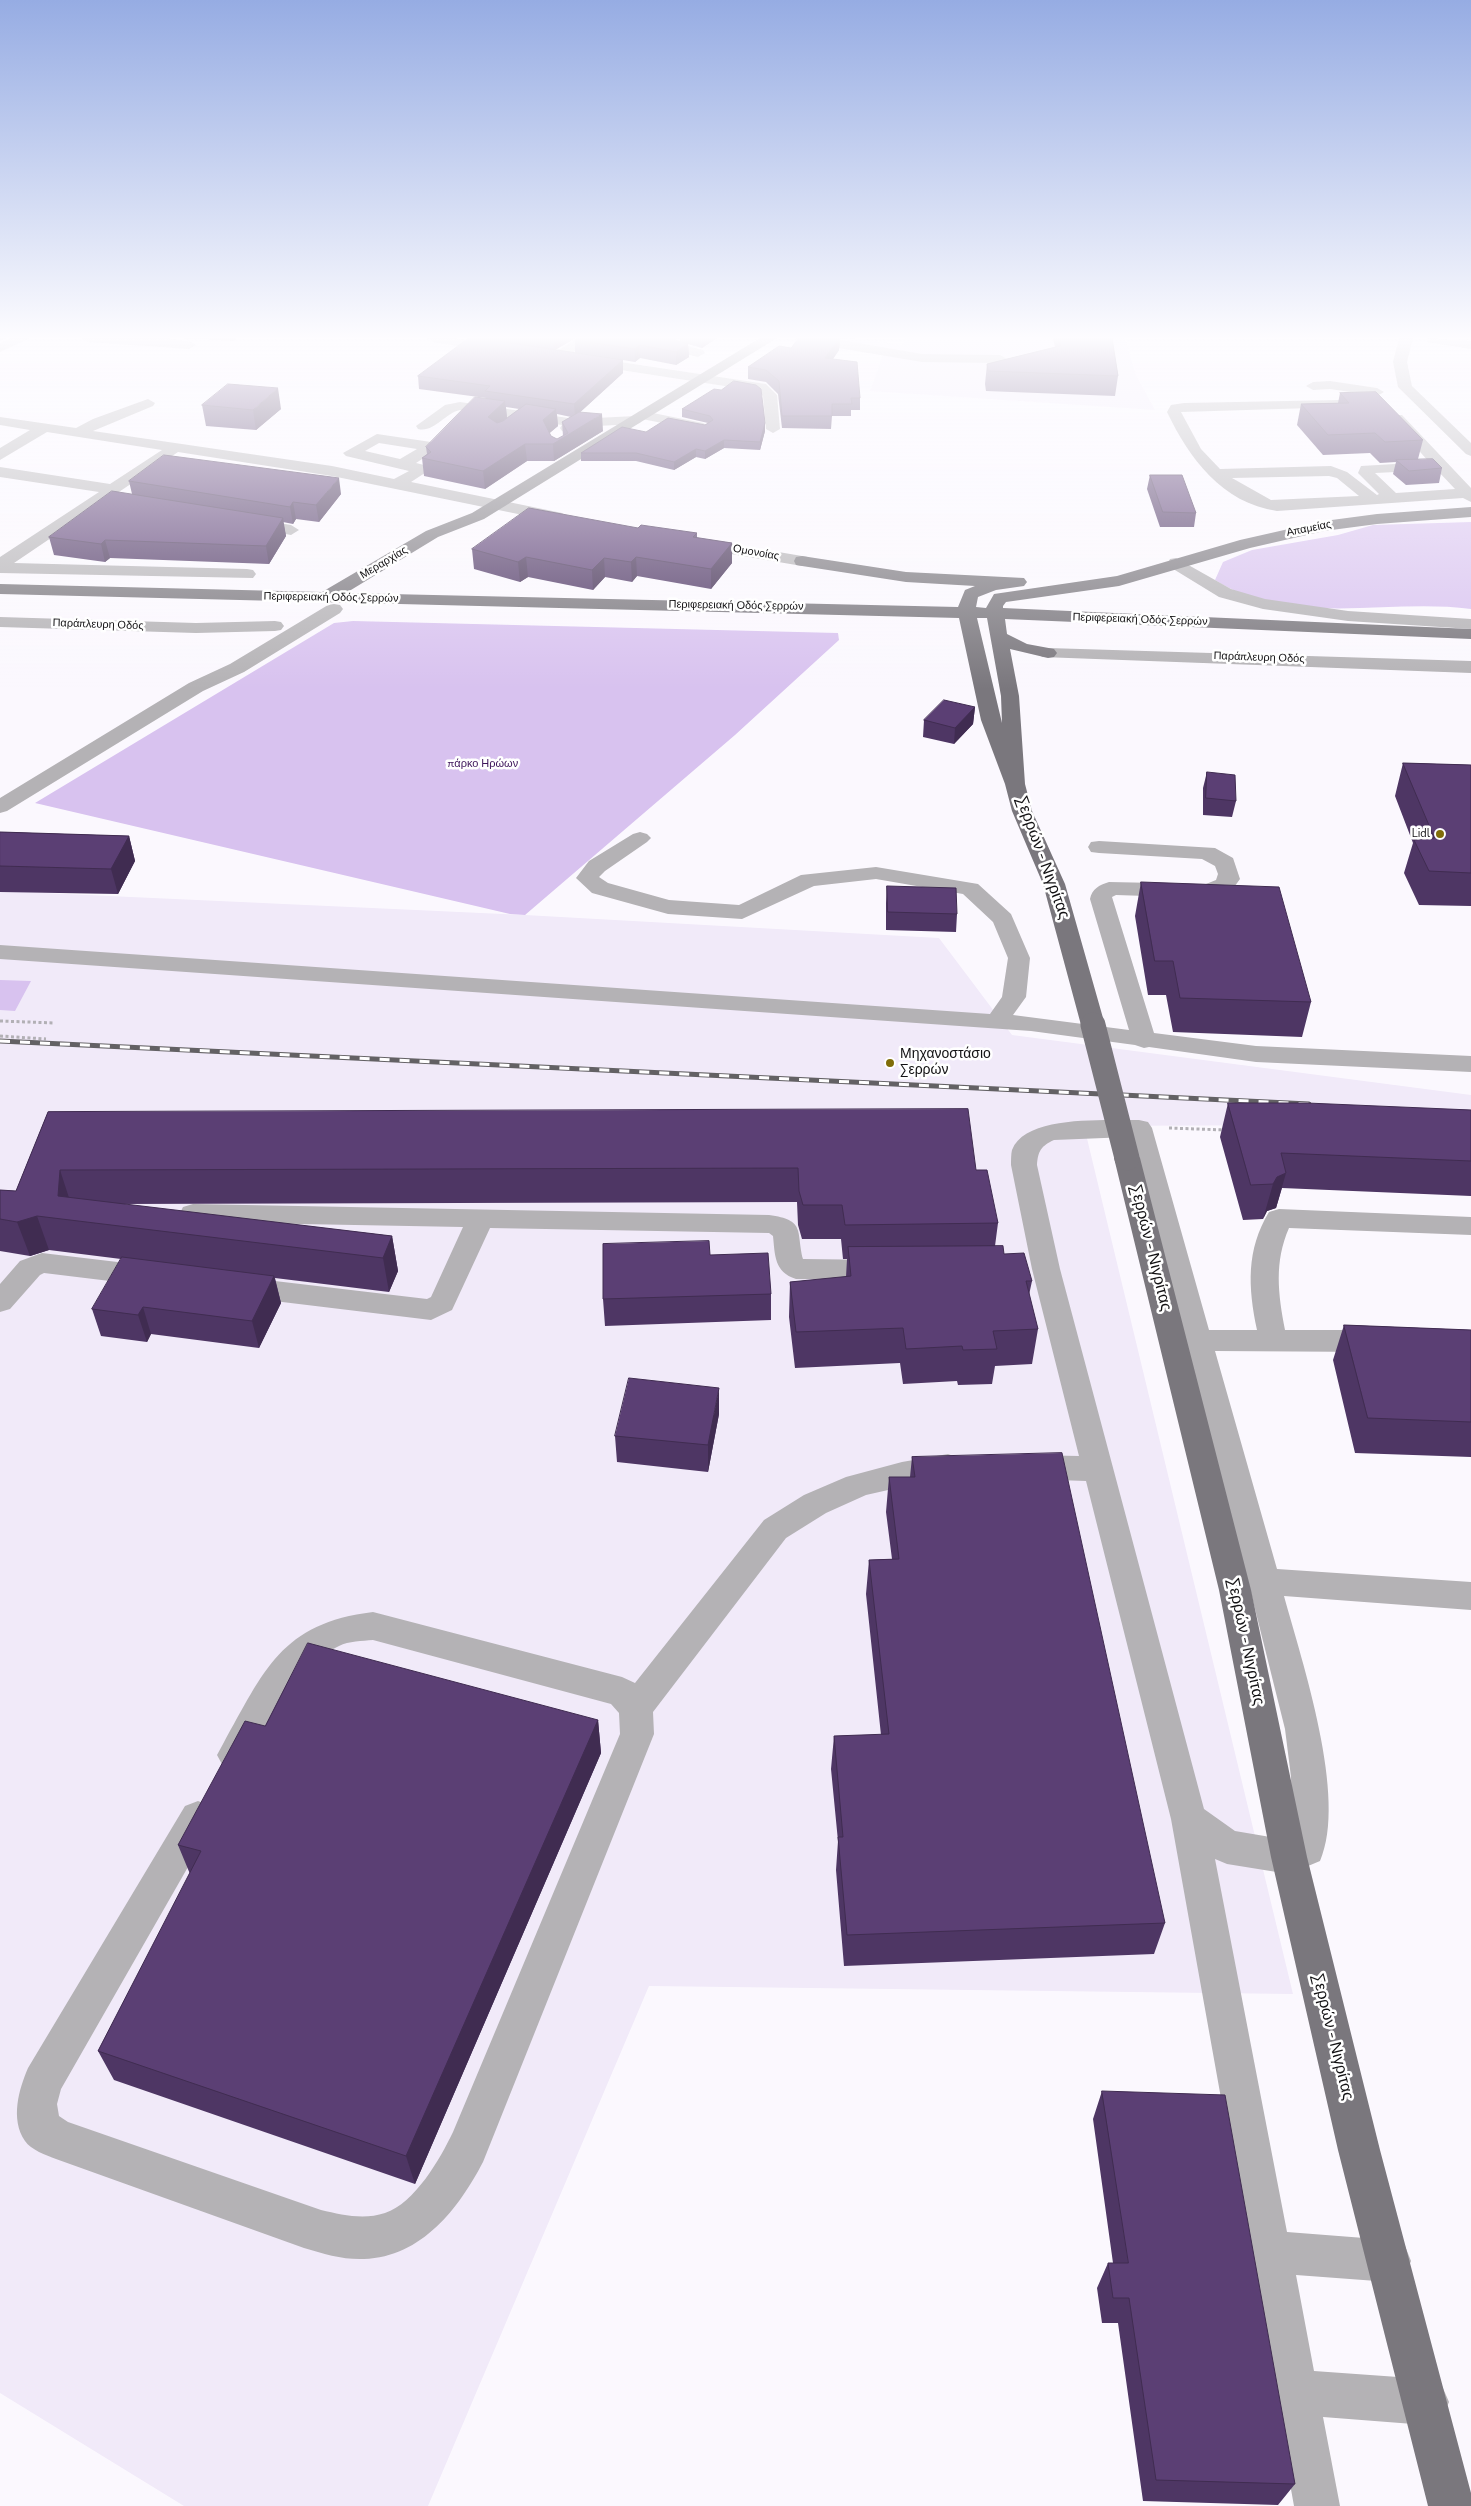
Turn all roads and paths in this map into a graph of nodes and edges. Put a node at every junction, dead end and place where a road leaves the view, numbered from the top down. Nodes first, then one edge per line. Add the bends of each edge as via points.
1 (161, 455) edge
2 (263, 455) edge
3 (578, 455) edge
4 (1199, 455) edge
5 (1430, 455) edge
6 (1446, 455) edge
7 (402, 464) dead end
8 (1439, 466) junction
9 (0, 472) edge
10 (1218, 474) junction
11 (1471, 477) edge
12 (397, 484) junction
13 (1470, 494) edge
14 (115, 496) junction
15 (1391, 498) junction
16 (1372, 499) junction
17 (496, 505) junction
18 (1471, 512) edge
19 (478, 516) junction
20 (233, 521) edge
21 (578, 521) edge
22 (291, 530) dead end
23 (684, 540) edge
24 (802, 561) joint
25 (1176, 563) junction
26 (0, 566) edge
27 (1151, 570) junction
28 (247, 574) dead end
29 (394, 580) dead end
30 (1009, 582) junction
31 (0, 589) edge
32 (1118, 592) junction
33 (0, 599) edge
34 (352, 599) junction
35 (434, 600) junction
36 (328, 604) junction
37 (305, 608) junction
38 (968, 620) junction
39 (1153, 620) junction
40 (0, 622) edge
41 (1471, 624) edge
42 (275, 626) junction
43 (997, 626) junction
44 (196, 628) junction
45 (1471, 634) edge
46 (230, 644) dead end
47 (1471, 645) edge
48 (1048, 653) junction
49 (1471, 667) edge
50 (1004, 673) junction
51 (196, 687) junction
52 (1015, 784) junction
53 (0, 808) edge
54 (640, 838) dead end
55 (1099, 847) dead end
56 (0, 952) edge
57 (0, 1021) edge
58 (996, 1022) junction
59 (54, 1023) dead end
60 (0, 1036) edge
61 (46, 1038) dead end
62 (1144, 1040) junction
63 (1471, 1064) edge
64 (1139, 1128) junction
65 (1227, 1130) edge
66 (193, 1213) edge
67 (481, 1218) junction
68 (1471, 1226) edge
69 (910, 1270) edge
70 (176, 1279) edge
71 (215, 1284) edge
72 (0, 1302) edge
73 (1183, 1334) junction
74 (1273, 1340) junction
75 (1402, 1341) edge
76 (1099, 1469) junction
77 (1264, 1581) junction
78 (1471, 1596) edge
79 (636, 1708) junction
80 (1189, 1819) junction
81 (1289, 1857) junction
82 (1270, 2252) junction
83 (1390, 2261) junction
84 (1296, 2392) junction
85 (1426, 2402) junction
86 (1317, 2506) edge
87 (1451, 2506) edge

1 - 14 street
2 - 12 street
3 - 17 main road, Μεραρχίας
4 - 10 street
5 - 8 street
6 - 11 street
7 - 12 street via 424,469
8 - 13 street
8 - 15 street via 1366,470
9 - 14 street
10 - 16 street via 1331,471 1342,475
10 - 16 street via 1260,504 1268,506
12 - 17 street
13 - 15 street
14 - 26 street via 99,499
15 - 16 street
17 - 19 main road, Μεραρχίας
17 - 21 street
18 - 25 main road, Απαμείας via 1324,526
19 - 34 main road, Μεραρχίας via 457,537
19 - 36 main road, Μεραρχίας via 432,534
20 - 22 street
23 - 24 street, Ομονοίας
24 - 30 main road via 906,577
25 - 27 main road, Απαμείας
25 - 41 street via 1225,593 1263,604 1348,616
26 - 28 street
27 - 30 main road via 1039,582
27 - 32 main road
29 - 35 main road via 403,591
30 - 38 main road via 971,594 967,599
31 - 36 main road, Περιφερειακή Οδός Σερρών
32 - 39 main road via 1128,609
32 - 43 main road via 1006,596 995,602
33 - 37 main road, Περιφερειακή Οδός Σερρών
34 - 35 main road, Περιφερειακή Οδός Σερρών
34 - 36 main road, Μεραρχίας
35 - 38 main road, Περιφερειακή Οδός Σερρών via 710,605
36 - 37 main road, Περιφερειακή Οδός Σερρών
36 - 38 main road, Περιφερειακή Οδός Σερρών
36 - 51 street, Μεραρχίας via 237,668
37 - 42 street, Μεραρχίας
38 - 43 main road, Περιφερειακή Οδός Σερρών
38 - 52 main road, Σερρών - Νιγρίτας via 991,720
39 - 43 main road, Περιφερειακή Οδός Σερρών
39 - 45 main road, Περιφερειακή Οδός Σερρών
40 - 44 street, Παράπλευρη Οδός
42 - 44 street, Παράπλευρη Οδός
42 - 51 street, Μεραρχίας via 219,661
43 - 47 main road, Περιφερειακή Οδός Σερρών
43 - 48 main road via 1022,648
43 - 50 main road, Σερρών - Νιγρίτας
44 - 46 street via 214,633
48 - 49 street, Παράπλευρη Οδός
48 - 50 main road via 1024,657
50 - 52 main road, Σερρών - Νιγρίτας via 1012,720
51 - 53 street, Μεραρχίας
52 - 73 main road, Σερρών - Νιγρίτας, bridge via 1022,811 1054,884
54 - 58 street via 597,866 587,878 600,888 668,908 742,912 809,880 876,872 970,889 1002,919 1019,958 1014,997
55 - 62 street via 1207,853 1225,863 1229,874 1224,885 1208,891 1116,888 1102,894
56 - 58 street
57 - 59 path
58 - 62 street
60 - 61 path
62 - 63 street via 1256,1054
64 - 65 path
64 - 73 street
64 - 76 street via 1050,1132 1035,1139 1026,1150 1024,1165 1031,1269
66 - 67 street
67 - 69 street via 769,1224 786,1231 788,1260 796,1269
67 - 71 street via 442,1303 431,1310
68 - 74 street via 1278,1218 1263,1275
70 - 72 street via 42,1263 30,1268
73 - 74 street
73 - 77 street
73 - 81 main road, Σερρών - Νιγρίτας
74 - 75 street
76 - 79 street via 962,1464 892,1476 826,1497 775,1529
76 - 80 street
77 - 78 street
77 - 81 street via 1302,1730 1309,1777 1307,1849
79 - 79 street via 637,1734 457,2169 429,2206 400,2227 375,2237 359,2238 304,2227 56,2138 40,2127 37,2104 42,2082 281,1678 310,1646 348,1628 373,1626 622,1692
80 - 81 street via 1227,1847
80 - 82 street
81 - 83 main road, Σερρών - Νιγρίτας via 1359,2150
82 - 83 street
82 - 84 street
83 - 85 main road, Σερρών - Νιγρίτας
84 - 85 street
84 - 86 street
85 - 87 main road, Σερρών - Νιγρίτας

